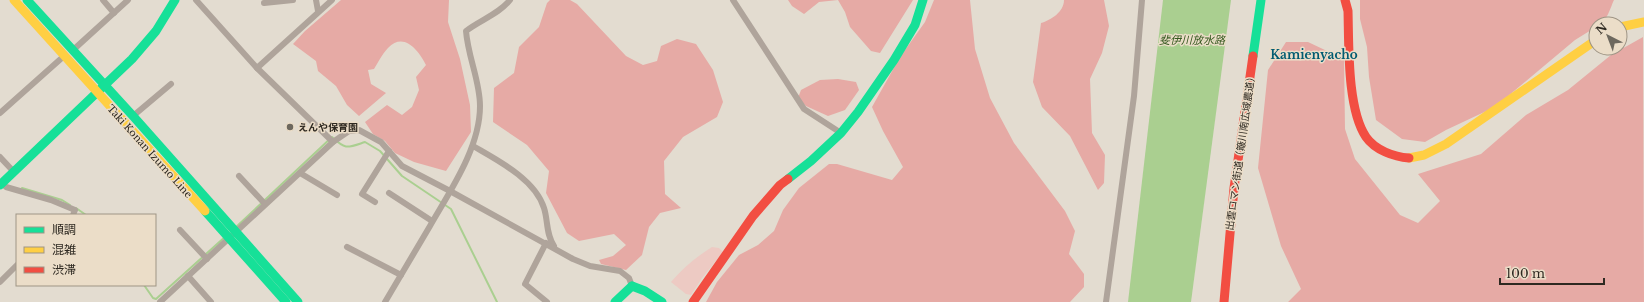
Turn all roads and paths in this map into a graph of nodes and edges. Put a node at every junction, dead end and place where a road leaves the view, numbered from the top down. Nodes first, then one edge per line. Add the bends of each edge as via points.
1 (14, 0) edge
2 (27, 0) edge
3 (103, 0) edge
4 (128, 0) edge
5 (175, 0) edge
6 (196, 0) edge
7 (293, 0) edge
8 (316, 0) edge
9 (332, 0) edge
10 (510, 0) edge
11 (733, 0) edge
12 (923, 0) edge
13 (1142, 0) edge
14 (1261, 0) edge
15 (1345, 0) edge
16 (264, 3) dead end
17 (318, 11) junction
18 (114, 13) junction
19 (1644, 22) edge
20 (1628, 25) edge
21 (1588, 46) edge
22 (68, 53) junction
23 (257, 68) junction
24 (171, 84) dead end
25 (104, 85) junction
26 (97, 92) junction
27 (0, 113) edge
28 (133, 116) junction
29 (841, 133) junction
30 (333, 142) junction
31 (473, 146) junction
32 (389, 151) junction
33 (0, 157) edge
34 (14, 172) junction
35 (300, 173) junction
36 (239, 176) dead end
37 (1, 184) edge
38 (450, 191) junction
39 (389, 193) dead end
40 (337, 195) dead end
41 (375, 202) dead end
42 (265, 204) junction
43 (73, 214) edge
44 (432, 221) junction
45 (180, 230) dead end
46 (233, 235) junction
47 (546, 243) junction
48 (346, 247) dead end
49 (556, 249) junction
50 (207, 259) junction
51 (16, 266) edge
52 (401, 275) junction
53 (188, 276) junction
54 (0, 282) edge
55 (632, 286) junction
56 (160, 302) edge
57 (211, 302) edge
58 (286, 302) edge
59 (298, 302) edge
60 (385, 302) edge
61 (547, 302) edge
62 (615, 302) edge
63 (662, 302) edge
64 (693, 302) edge
65 (1106, 302) edge
66 (1224, 302) edge

1 - 22 street, Taki Konan Izumo Line
2 - 22 street, Taki Konan Izumo Line
3 - 18 street
4 - 18 street
5 - 25 street via 156,31 132,60
6 - 23 street
7 - 16 street
8 - 17 street
9 - 17 street
10 - 31 street via 504,8 466,31 480,106
11 - 29 street via 804,109
12 - 29 street via 915,25 894,60
13 - 65 street via 1134,96
14 - 66 street, 出雲ロマン街道（簸川南広域農道） via 1229,229
15 - 21 street via 1348,11 1353,100 1359,121 1367,137 1393,156 1422,156 1446,144
17 - 23 street
18 - 22 street
19 - 20 street
22 - 25 street, Taki Konan Izumo Line
22 - 26 street, Taki Konan Izumo Line
22 - 27 street
23 - 30 street
24 - 28 street
25 - 26 street
25 - 28 street, Taki Konan Izumo Line
26 - 34 street
26 - 46 street, Taki Konan Izumo Line
28 - 46 street, Taki Konan Izumo Line
29 - 64 street via 780,185 753,216
30 - 32 street via 349,131 359,130 381,142
30 - 35 street
31 - 38 street
31 - 49 street via 521,176 538,197 544,207 550,241
32 - 38 street via 402,166
32 - 41 street via 362,194
33 - 34 street
34 - 37 street
35 - 40 street
35 - 42 street
36 - 42 street
37 - 43 street via 51,200 75,210
38 - 44 street
38 - 47 street
39 - 44 street
42 - 46 street
44 - 52 street
45 - 50 street
46 - 50 street
46 - 58 street, Taki Konan Izumo Line
46 - 59 street, Taki Konan Izumo Line
47 - 49 street
47 - 61 street via 525,284
48 - 52 street
49 - 55 street via 590,266 620,271
50 - 53 street
51 - 54 street
52 - 60 street
53 - 56 street
53 - 57 street
55 - 62 street
55 - 63 street

